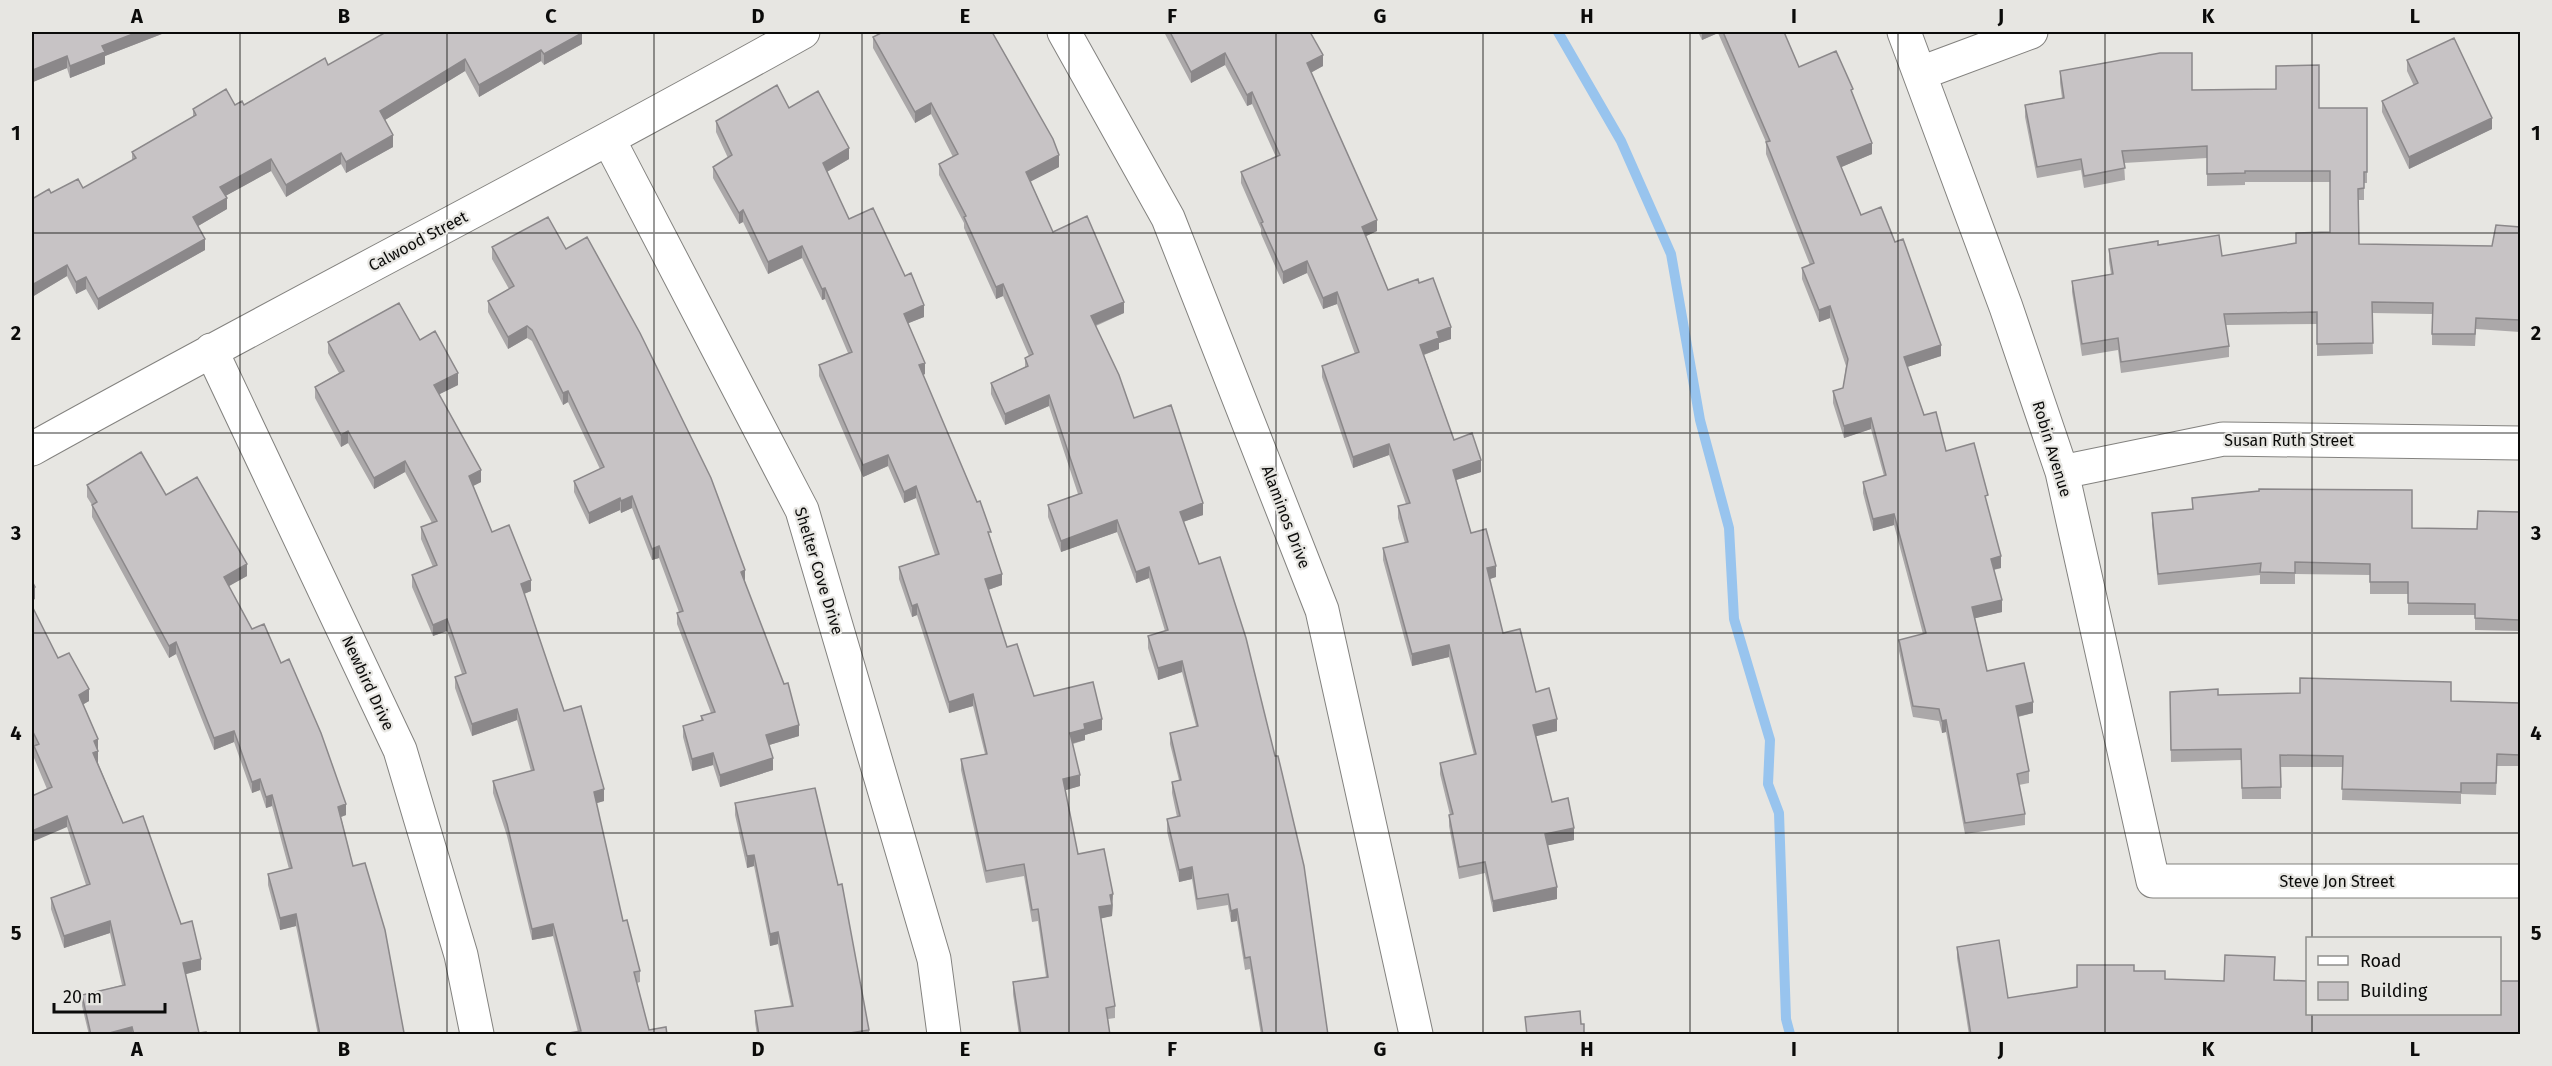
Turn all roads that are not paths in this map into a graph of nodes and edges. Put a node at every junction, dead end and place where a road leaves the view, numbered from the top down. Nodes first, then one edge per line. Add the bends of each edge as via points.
1 (803, 32) edge
2 (1064, 32) edge
3 (1904, 32) edge
4 (2031, 32) edge
5 (1921, 73) junction
6 (609, 140) junction
7 (211, 350) junction
8 (2520, 443) edge
9 (32, 449) edge
10 (2062, 472) junction
11 (2153, 881) joint
12 (2520, 881) edge
13 (477, 1035) edge
14 (944, 1035) edge
15 (1416, 1035) edge

1 - 6 street, Calwood Street
2 - 15 street, Alaminos Drive via 1168,218 1322,610
3 - 5 street, Robin Avenue
4 - 5 street
5 - 10 street, Robin Avenue
6 - 7 street, Calwood Street
6 - 14 street, Shelter Cove Drive via 802,510 933,959
7 - 9 street, Calwood Street
7 - 13 street, Newbird Drive via 400,750 461,955
8 - 10 street, Susan Ruth Street via 2223,439
10 - 11 street, Robin Avenue
11 - 12 street, Steve Jon Street

